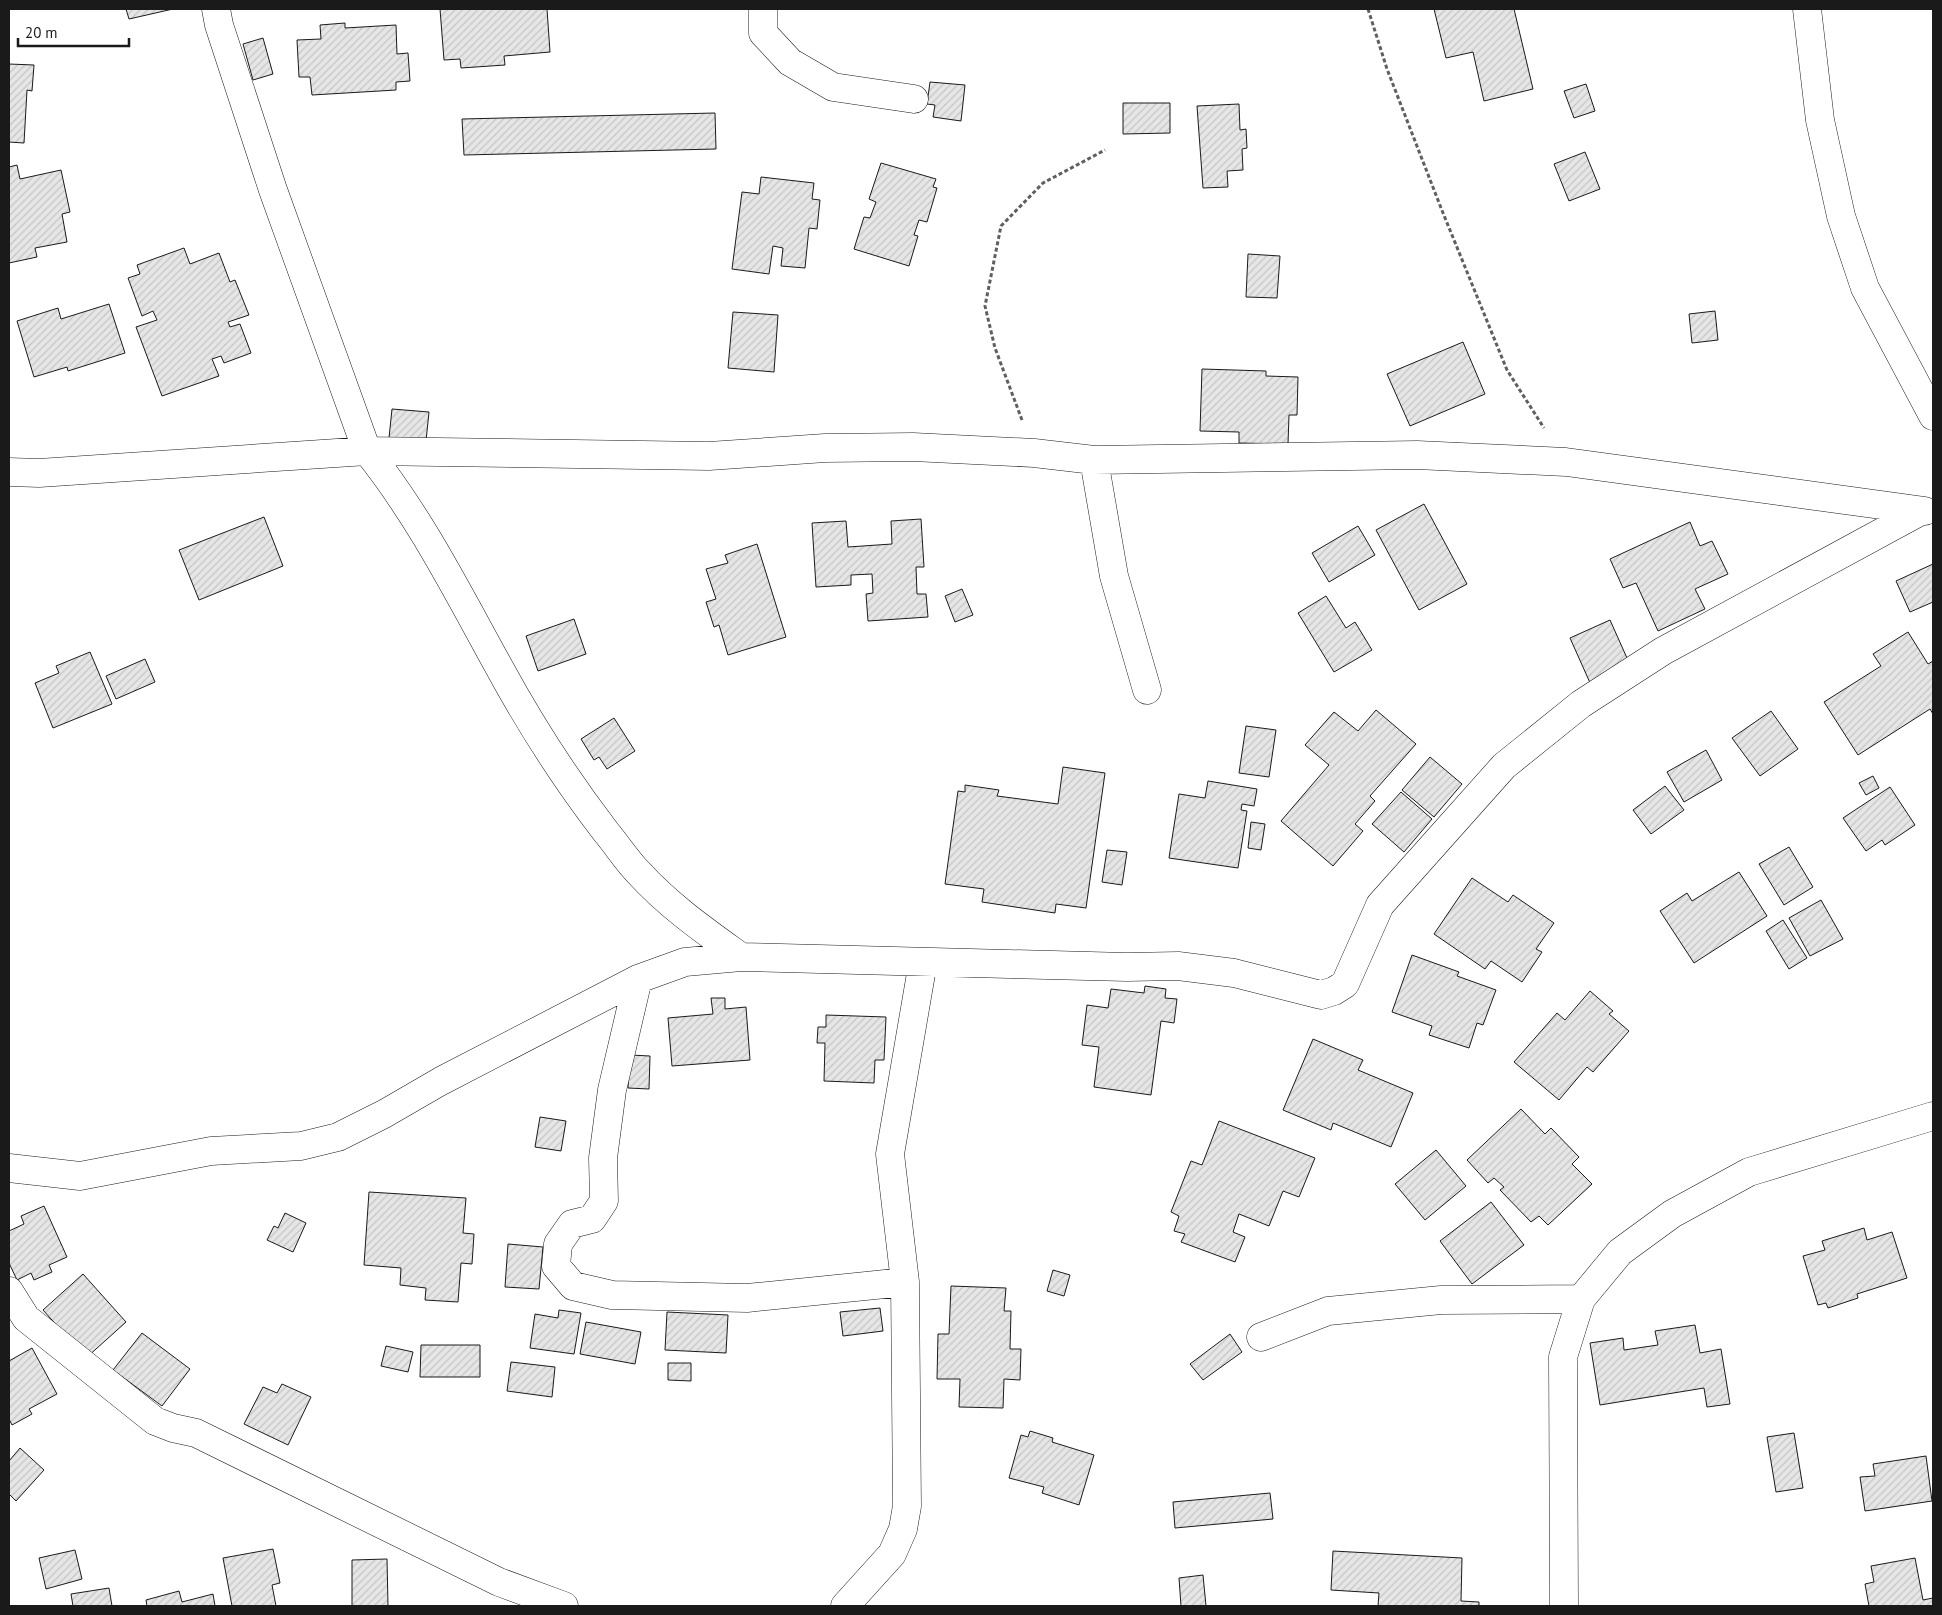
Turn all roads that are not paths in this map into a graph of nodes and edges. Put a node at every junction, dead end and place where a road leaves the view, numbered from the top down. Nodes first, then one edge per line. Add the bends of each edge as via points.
1 (216, 9) edge
2 (762, 9) edge
3 (1807, 9) edge
4 (914, 99) dead end
5 (1933, 416) edge
6 (367, 451) junction
7 (1094, 460) junction
8 (9, 472) edge
9 (1927, 512) edge
10 (1148, 690) dead end
11 (741, 957) junction
12 (922, 962) junction
13 (638, 979) junction
14 (1933, 1116) edge
15 (9, 1168) edge
16 (905, 1282) junction
17 (9, 1291) edge
18 (1581, 1299) junction
19 (1261, 1337) dead end
20 (564, 1606) edge
21 (845, 1606) edge
22 (1564, 1606) edge

1 - 6 street via 273,190
2 - 4 street via 763,33 790,62 833,87
3 - 5 street via 1820,120 1841,216 1865,288
6 - 7 street via 709,456 825,448 913,447 1034,453
6 - 8 street via 39,473
6 - 11 street via 393,483 459,592 536,732 588,808 638,873 688,919
7 - 9 street via 1418,455 1566,462
7 - 10 street via 1114,576
9 - 12 street via 1663,651 1581,704 1504,766 1380,905 1345,984 1334,991 1321,995 1234,973 1178,966
11 - 12 street
11 - 13 street via 685,962
12 - 16 street via 890,1154
13 - 15 street via 338,1136 301,1146 211,1151 80,1176
13 - 16 street via 612,1090 603,1158 604,1201 592,1219 572,1224 558,1244 556,1266 573,1286 612,1295 747,1298
14 - 18 street via 1749,1172 1672,1214 1620,1252
16 - 21 street via 907,1506 903,1530 892,1554
17 - 20 street via 26,1318 155,1420 196,1433 499,1582
18 - 19 street via 1441,1300 1328,1311
18 - 22 street via 1563,1357

